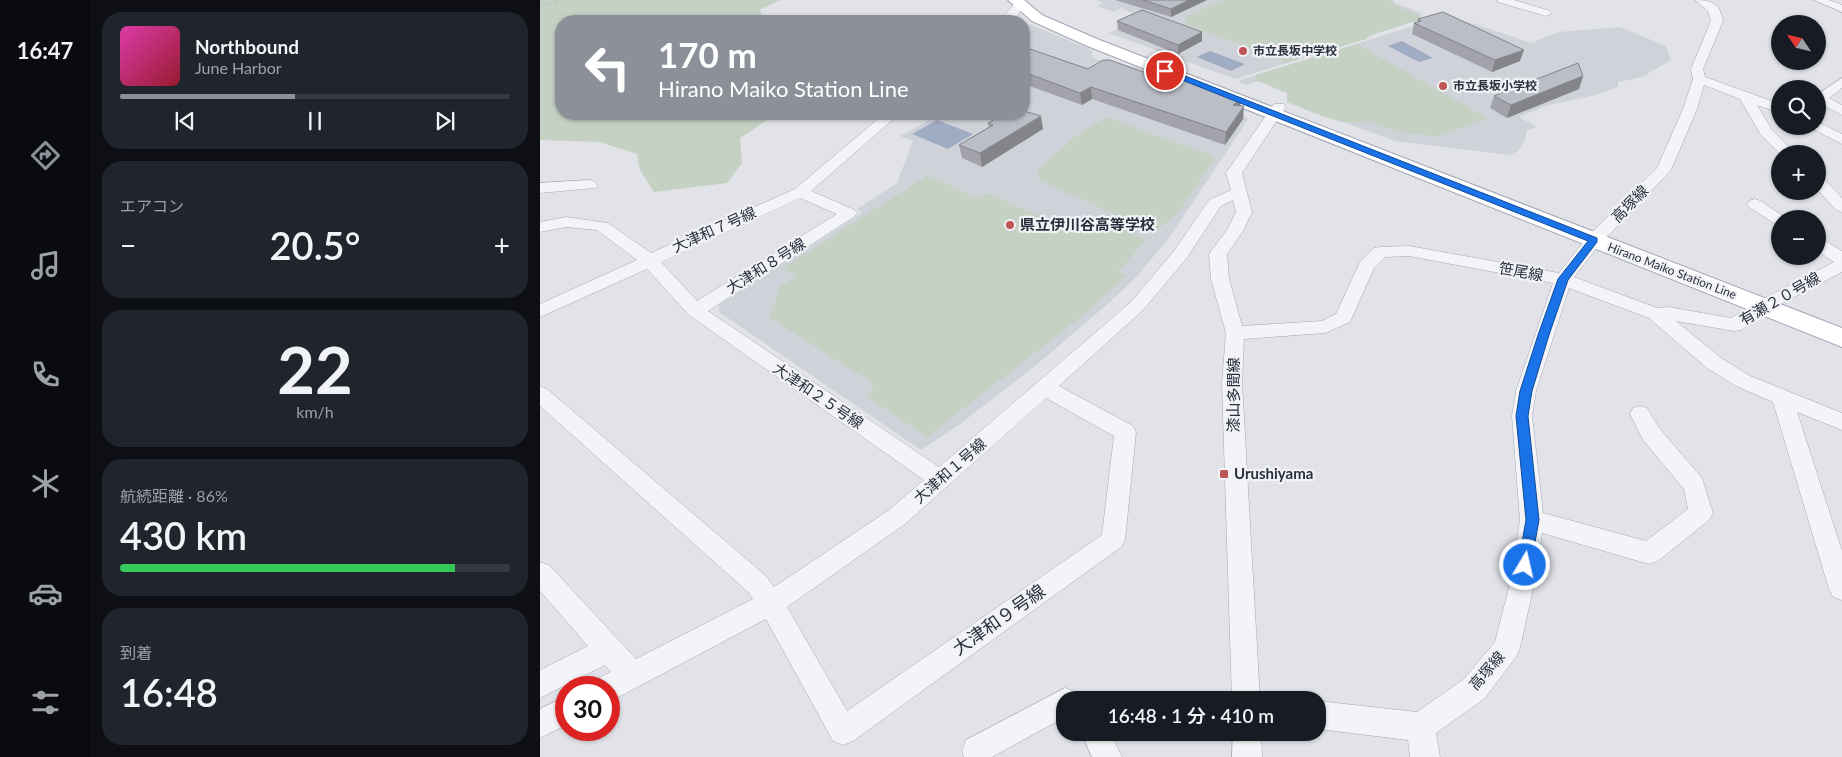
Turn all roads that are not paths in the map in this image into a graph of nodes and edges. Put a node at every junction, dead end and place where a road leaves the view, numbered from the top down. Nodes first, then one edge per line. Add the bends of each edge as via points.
1 (1502, 0) edge
2 (1700, 0) edge
3 (1819, 0) edge
4 (1022, 4) edge
5 (1842, 9) edge
6 (1546, 13) dead end
7 (1012, 15) edge
8 (1699, 79) junction
9 (1842, 82) edge
10 (1745, 96) junction
11 (1771, 106) edge
12 (1277, 110) junction
13 (1842, 111) edge
14 (883, 120) edge
15 (1826, 131) edge
16 (1842, 140) edge
17 (1780, 145) edge
18 (590, 185) dead end
19 (540, 188) edge
20 (1826, 190) edge
21 (800, 192) junction
22 (1238, 192) junction
23 (1755, 204) dead end
24 (1842, 207) edge
25 (1771, 214) edge
26 (540, 227) edge
27 (1598, 237) junction
28 (1826, 249) edge
29 (1842, 259) edge
30 (649, 260) junction
31 (1842, 265) edge
32 (1563, 279) junction
33 (1769, 304) junction
34 (540, 311) edge
35 (695, 311) junction
36 (1656, 314) junction
37 (1842, 328) edge
38 (1236, 333) junction
39 (1842, 338) edge
40 (1045, 388) junction
41 (540, 394) edge
42 (1782, 398) junction
43 (1640, 414) dead end
44 (1842, 422) edge
45 (941, 480) junction
46 (1532, 520) junction
47 (540, 573) edge
48 (1842, 589) edge
49 (771, 603) junction
50 (609, 649) junction
51 (632, 675) junction
52 (620, 682) edge
53 (540, 684) edge
54 (1246, 691) edge
55 (1056, 707) edge
56 (555, 716) edge
57 (1326, 716) edge
58 (540, 724) edge
59 (1421, 727) junction
60 (1099, 741) edge
61 (1247, 741) edge
62 (976, 750) dead end
63 (1107, 757) edge
64 (1248, 757) edge
65 (1425, 757) edge

1 - 6 street
2 - 8 street, 高塚線 via 1712,7 1717,21 1697,69
3 - 5 street
4 - 7 street
4 - 12 main road, Hirano Maiko Station Line via 1037,18 1091,42
8 - 10 street
8 - 27 street, 高塚線 via 1664,170
9 - 13 street via 1820,98
10 - 11 street
10 - 17 street via 1766,132
12 - 22 street, 漆山多聞線 via 1234,173
12 - 27 main road, Hirano Maiko Station Line
14 - 21 street, 大津和７号線
15 - 16 street
18 - 19 street
20 - 24 street
21 - 30 street, 大津和７号線
21 - 35 street, 大津和８号線 via 849,213
22 - 38 street, 漆山多聞線 via 1244,212 1218,254 1220,278
22 - 40 street, 大津和１号線 via 1214,203 1180,255 1137,306
23 - 25 street
26 - 30 street via 566,222 602,226
27 - 32 street, 高塚線
27 - 33 main road, Hirano Maiko Station Line
28 - 29 street
30 - 34 street, 大津和７号線
30 - 35 street
31 - 33 street, 有瀬２０号線
32 - 36 street, 笹尾線
32 - 38 street, 笹尾線 via 1409,251 1380,252 1366,266 1343,318 1325,327
32 - 46 street, 高塚線 via 1529,382 1522,416
33 - 36 street, 有瀬２０号線 via 1734,325 1668,313
33 - 37 main road, Hirano Maiko Station Line
33 - 39 main road, Hirano Maiko Station Line
35 - 45 street, 大津和２５号線
36 - 42 street, 笹尾線 via 1714,363 1743,381
38 - 54 street, 漆山多聞線 via 1232,383
40 - 45 street, 大津和１号線
40 - 49 street, 大津和９号線 via 1125,432 1113,540 843,731
41 - 49 street via 757,584
42 - 44 street, 笹尾線
42 - 48 street
43 - 46 street via 1651,434 1694,485 1701,513 1649,553
45 - 49 street, 大津和１号線 via 897,517
46 - 59 street, 高塚線 via 1523,580 1507,648 1474,689
47 - 50 street
49 - 51 street, 大津和１号線
50 - 51 street
50 - 53 street
51 - 52 street, 大津和１号線
55 - 62 street
56 - 58 street
57 - 59 street
59 - 65 street
60 - 63 street
61 - 64 street

